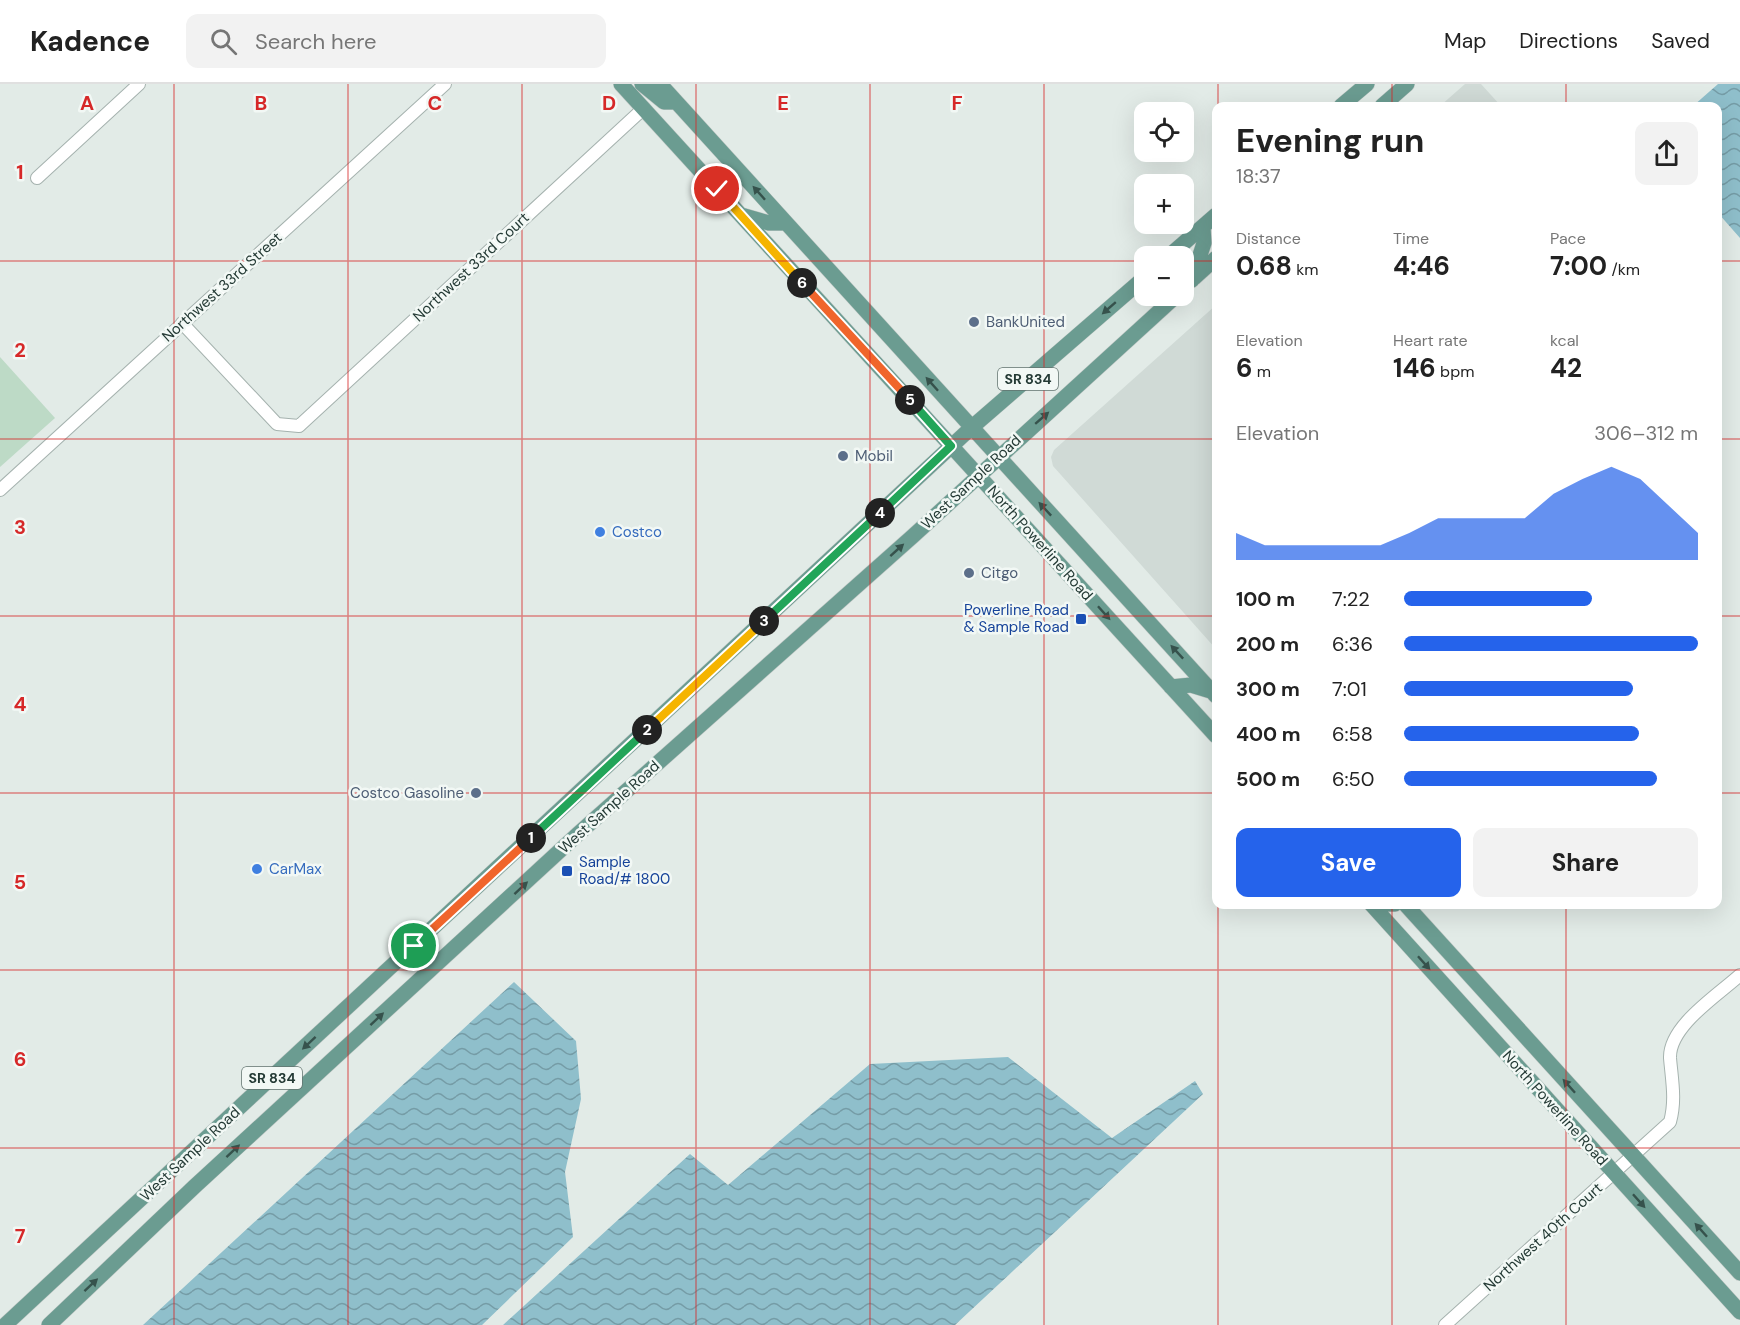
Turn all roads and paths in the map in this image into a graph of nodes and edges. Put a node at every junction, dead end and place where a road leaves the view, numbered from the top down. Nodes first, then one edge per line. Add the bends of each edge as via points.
1 (139, 84) edge
2 (445, 84) edge
3 (621, 84) edge
4 (642, 84) edge
5 (660, 84) edge
6 (1367, 84) edge
7 (1407, 84) edge
8 (676, 102) junction
9 (1346, 102) edge
10 (1387, 102) edge
11 (644, 108) junction
12 (37, 178) dead end
13 (741, 215) junction
14 (1212, 219) edge
15 (786, 224) junction
16 (1203, 227) junction
17 (1181, 246) edge
18 (1212, 262) edge
19 (1194, 269) edge
20 (1194, 278) edge
21 (1134, 287) edge
22 (1165, 306) edge
23 (182, 323) junction
24 (971, 428) junction
25 (951, 446) junction
26 (998, 457) junction
27 (978, 476) junction
28 (0, 490) edge
29 (1171, 687) junction
30 (1212, 691) edge
31 (1212, 693) edge
32 (1212, 732) edge
33 (1376, 909) edge
34 (1404, 909) edge
35 (1409, 909) edge
36 (1408, 945) junction
37 (1740, 975) edge
38 (1634, 1157) junction
39 (1614, 1173) junction
40 (1740, 1273) edge
41 (1740, 1312) edge
42 (5, 1325) edge
43 (49, 1325) edge
44 (1444, 1325) edge

1 - 12 street
2 - 23 street, Northwest 33rd Street
3 - 11 main road, North Powerline Road
4 - 8 main road via 664,102
5 - 8 main road, North Powerline Road
6 - 9 main road
7 - 10 main road
15 -> 8 main road, North Powerline Road
11 - 13 main road, North Powerline Road
11 - 23 street, Northwest 33rd Court via 299,426 277,424
13 - 15 main road
13 - 25 main road, North Powerline Road
14 - 16 main road
24 -> 15 main road, North Powerline Road
16 - 17 main road
16 - 19 main road via 1204,243
18 - 20 main road
21 -> 24 main road, West Sample Road / SR 834
26 -> 22 main road, West Sample Road / SR 834
23 - 28 street, Northwest 33rd Street
24 - 25 main road, West Sample Road / SR 834
24 - 26 main road, North Powerline Road
25 - 27 main road, North Powerline Road
25 -> 42 main road, West Sample Road / SR 834
26 - 27 main road, West Sample Road / SR 834
30 -> 26 main road, North Powerline Road
27 -> 29 main road, North Powerline Road
43 -> 27 main road, West Sample Road / SR 834 via 578,834
29 - 31 main road via 1191,685
29 - 32 main road, North Powerline Road
33 - 36 main road, North Powerline Road
34 - 36 main road via 1401,922
38 -> 35 main road, North Powerline Road
36 -> 39 main road, North Powerline Road
37 - 38 street, Northwest 40th Court via 1677,1032 1670,1055 1675,1102 1670,1122
38 - 39 street, Northwest 40th Court
40 -> 38 main road, North Powerline Road
39 -> 41 main road, North Powerline Road
39 - 44 street, Northwest 40th Court

